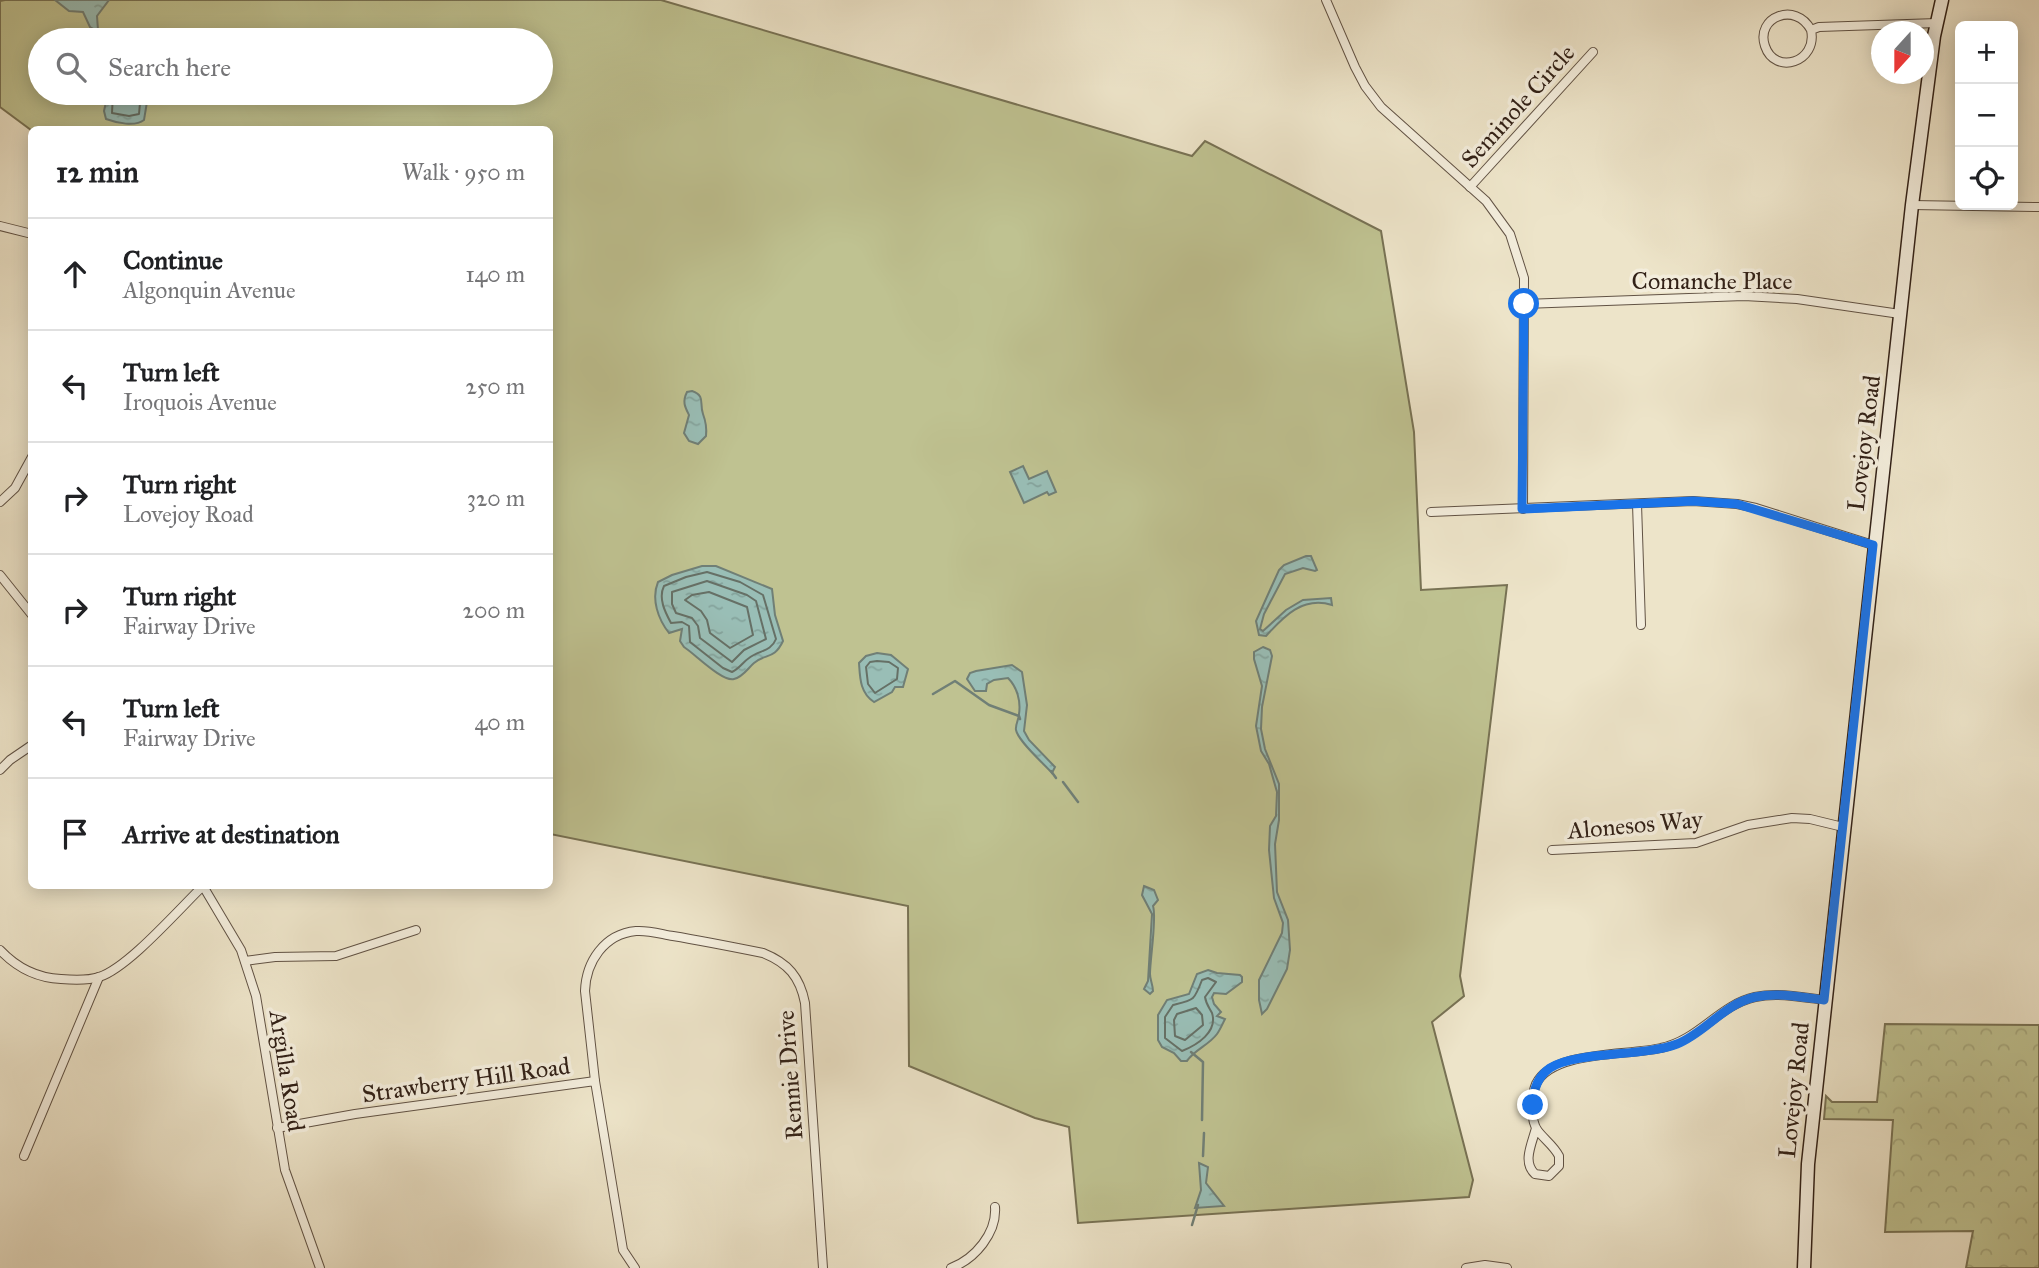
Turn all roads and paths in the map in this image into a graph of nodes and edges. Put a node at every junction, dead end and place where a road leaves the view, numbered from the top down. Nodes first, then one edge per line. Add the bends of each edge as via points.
1 (1326, 0) edge
2 (1942, 0) edge
3 (1937, 23) junction
4 (1811, 30) junction
5 (1593, 52) dead end
6 (1470, 187) junction
7 (1912, 205) junction
8 (2039, 207) edge
9 (0, 226) edge
10 (28, 233) edge
11 (1524, 304) junction
12 (1900, 314) junction
13 (28, 464) edge
14 (0, 502) edge
15 (1637, 504) junction
16 (1522, 509) junction
17 (1431, 512) dead end
18 (1873, 545) junction
19 (0, 575) edge
20 (28, 610) edge
21 (1641, 625) dead end
22 (28, 748) edge
23 (0, 770) edge
24 (1843, 827) junction
25 (1552, 850) dead end
26 (200, 889) edge
27 (205, 889) edge
28 (416, 930) dead end
29 (0, 950) edge
30 (245, 961) junction
31 (99, 977) junction
32 (1824, 1000) junction
33 (595, 1082) junction
34 (277, 1128) junction
35 (1536, 1128) junction
36 (24, 1156) dead end
37 (995, 1207) dead end
38 (320, 1268) edge
39 (635, 1268) edge
40 (823, 1268) edge
41 (951, 1268) edge
42 (1465, 1268) edge
43 (1507, 1268) edge
44 (1804, 1268) edge

1 - 6 street via 1354,67 1381,107
2 - 3 main road, Lovejoy Road
3 - 4 street via 1833,25
3 - 7 main road, Lovejoy Road
4 - 4 street via 1800,17 1779,16 1766,26 1765,48 1780,61 1799,60 1809,50
5 - 6 street, Seminole Circle
6 - 11 street via 1510,234 1524,278
7 - 8 street
7 - 12 main road, Lovejoy Road
9 - 10 street
11 - 12 street, Comanche Place via 1744,296
11 - 16 street
12 - 18 main road, Lovejoy Road
13 - 14 street via 15,488
15 - 16 street
15 - 18 street via 1737,504
15 - 21 street
16 - 17 street
18 - 24 main road, Lovejoy Road
19 - 20 street
22 - 23 street
24 - 25 street, Alonesos Way via 1792,818 1748,825 1696,843
24 - 32 main road, Lovejoy Road
26 - 31 street via 131,956
27 - 30 street, Argilla Road
28 - 30 street via 336,956
29 - 31 street via 19,967 42,977
30 - 34 street, Argilla Road via 256,996
31 - 36 street
32 - 35 street via 1755,997 1736,1004 1671,1046 1557,1064 1540,1078 1534,1091
32 - 44 main road, Lovejoy Road via 1808,1164
33 - 34 street, Strawberry Hill Road
33 - 39 street, Strawberry Hill Road via 623,1250
33 - 40 street, Rennie Drive via 585,979 596,953 615,938 636,931 681,937 763,953 791,970 805,1003
34 - 38 street, Argilla Road via 290,1188
35 - 35 street via 1559,1156 1558,1169 1546,1177 1535,1174 1528,1163
37 - 41 street via 989,1234 966,1261
42 - 43 street

